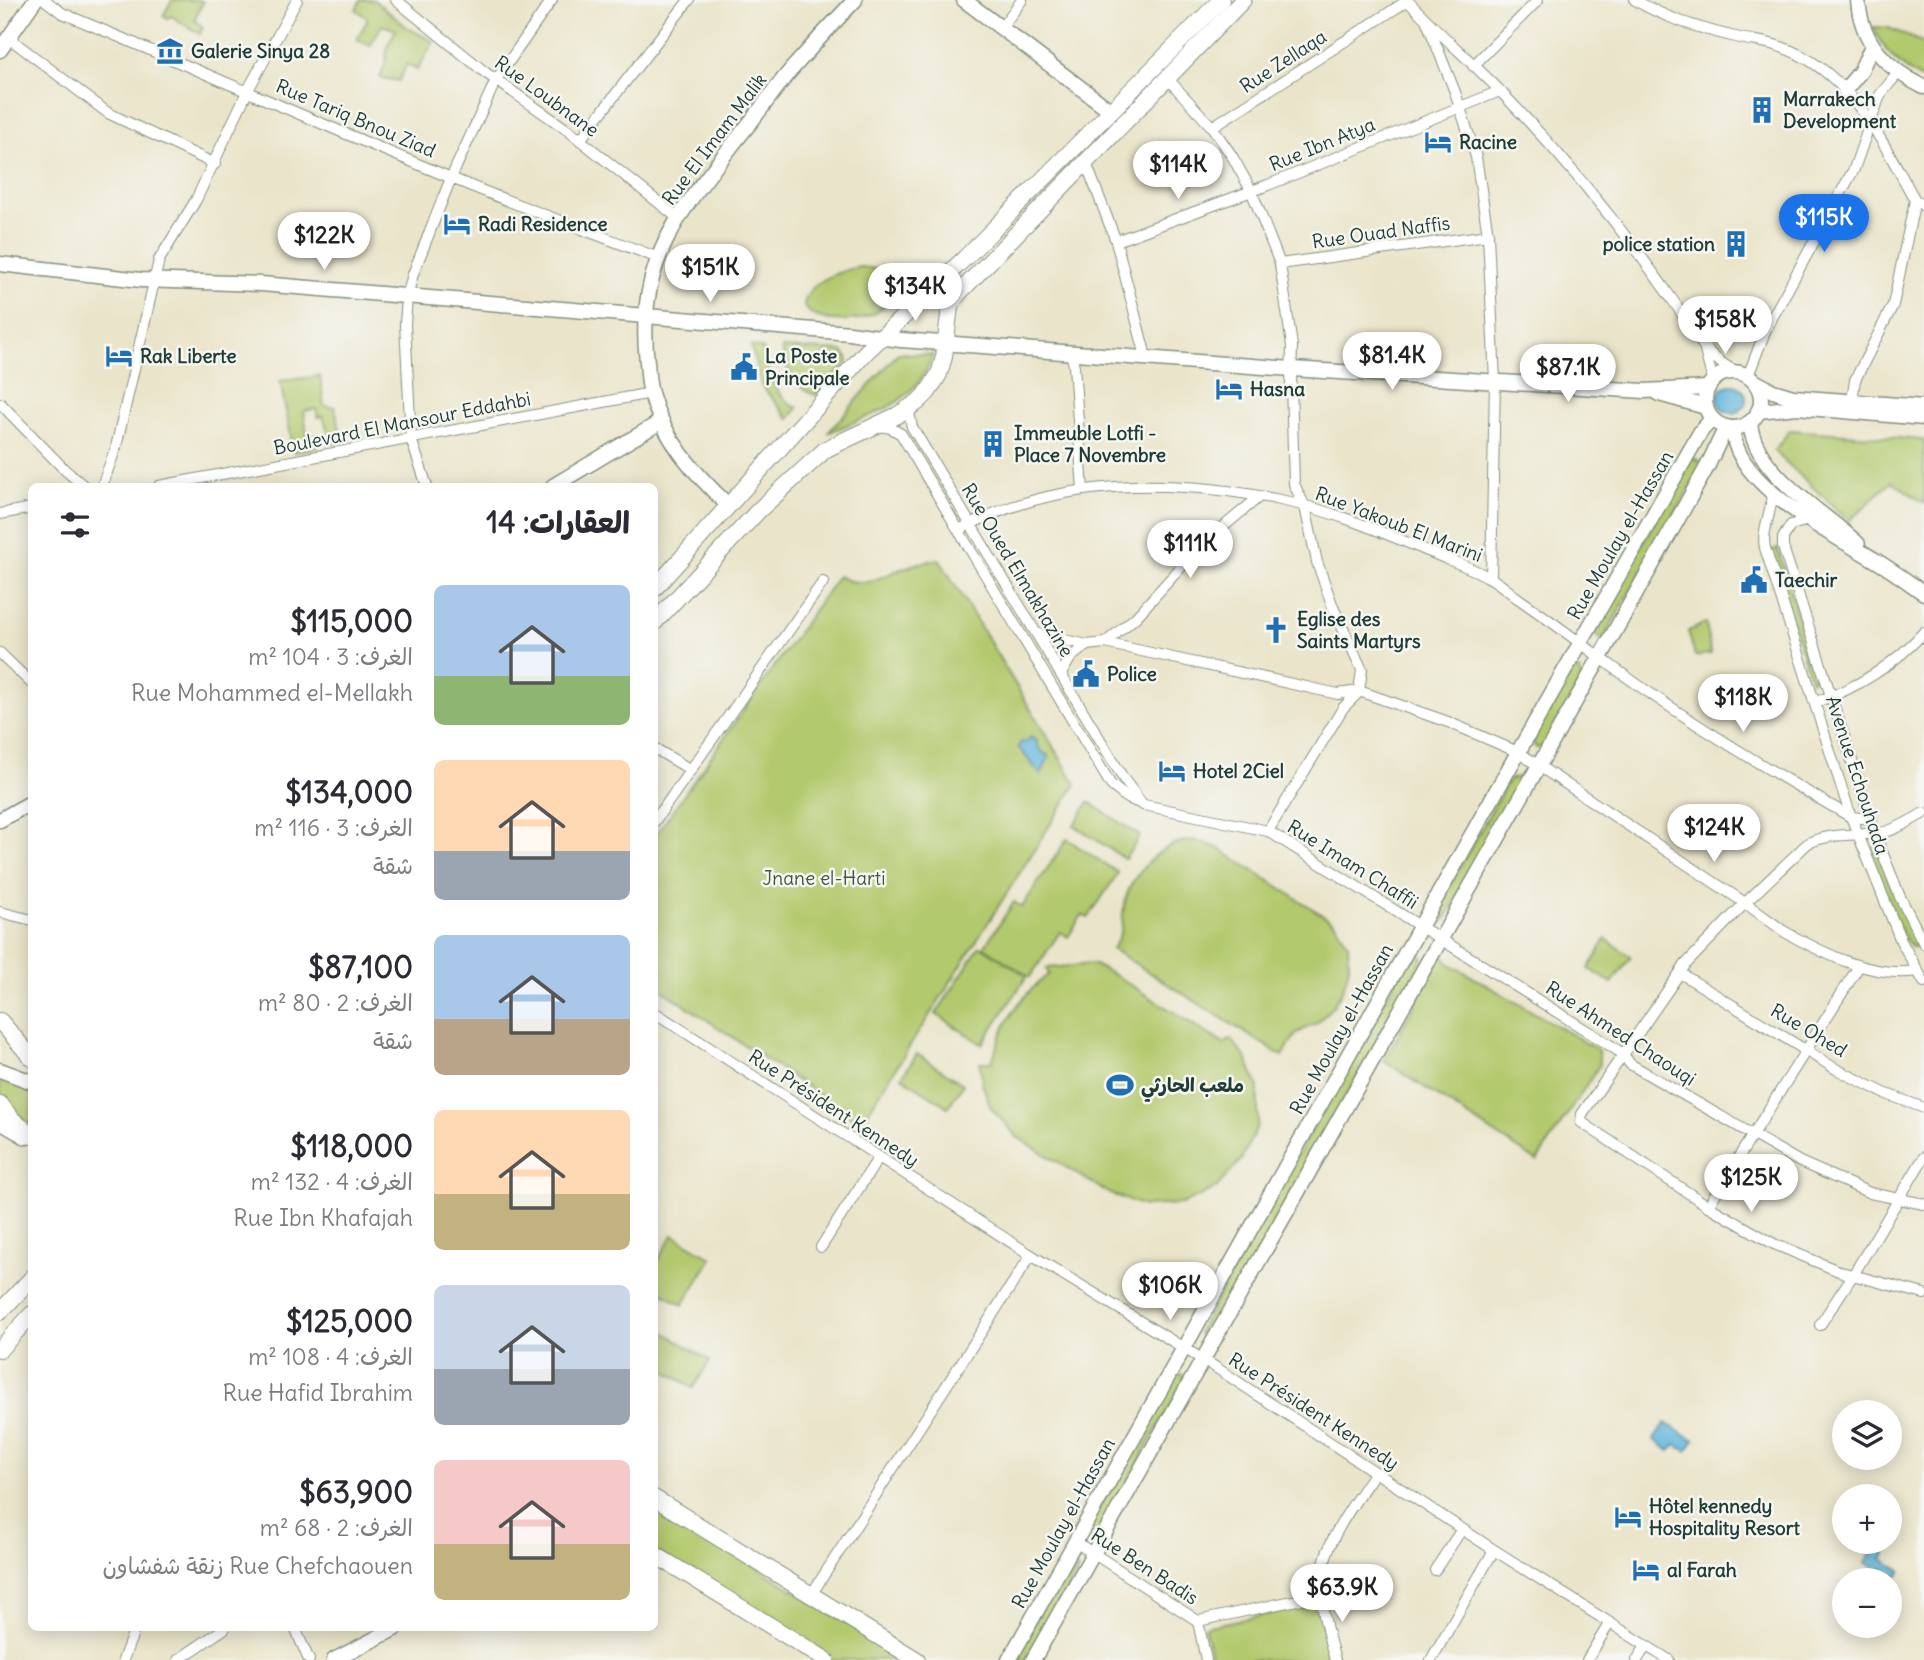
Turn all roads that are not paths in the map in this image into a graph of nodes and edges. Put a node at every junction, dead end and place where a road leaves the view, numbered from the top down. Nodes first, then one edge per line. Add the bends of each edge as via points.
1 (36, 0) edge
2 (45, 0) edge
3 (297, 0) edge
4 (396, 0) edge
5 (552, 0) edge
6 (689, 0) edge
7 (855, 0) edge
8 (964, 0) edge
9 (1022, 0) edge
10 (1221, 0) edge
11 (1243, 0) edge
12 (1407, 0) edge
13 (1538, 0) edge
14 (1635, 0) edge
15 (1858, 0) edge
16 (1427, 22) junction
17 (1001, 28) junction
18 (4, 44) edge
19 (1872, 46) junction
20 (1473, 66) junction
21 (1898, 73) junction
22 (1168, 79) junction
23 (496, 80) junction
24 (1924, 87) edge
25 (248, 90) junction
26 (1845, 90) junction
27 (1500, 91) junction
28 (1460, 107) junction
29 (1110, 110) junction
30 (1870, 121) junction
31 (1212, 127) junction
32 (580, 140) junction
33 (1086, 163) junction
34 (215, 164) junction
35 (451, 178) junction
36 (1251, 190) junction
37 (1919, 203) edge
38 (678, 218) junction
39 (1488, 235) junction
40 (1116, 241) junction
41 (658, 258) junction
42 (0, 264) edge
43 (1280, 264) junction
44 (155, 280) junction
45 (408, 297) junction
46 (645, 316) junction
47 (881, 338) junction
48 (947, 342) junction
49 (1705, 351) junction
50 (1071, 352) junction
51 (1146, 357) junction
52 (1292, 369) junction
53 (1746, 377) junction
54 (1494, 381) junction
55 (1710, 384) junction
56 (1644, 391) junction
57 (651, 393) junction
58 (1852, 401) junction
59 (0, 403) edge
60 (1924, 407) edge
61 (908, 408) junction
62 (1709, 413) junction
63 (1754, 417) junction
64 (1924, 418) edge
65 (662, 421) junction
66 (875, 426) junction
67 (1729, 428) junction
68 (411, 439) junction
69 (80, 483) edge
70 (104, 483) edge
71 (175, 483) edge
72 (426, 483) edge
73 (558, 483) edge
74 (1083, 490) junction
75 (1772, 491) junction
76 (1259, 497) junction
77 (729, 506) junction
78 (1305, 507) junction
79 (28, 509) edge
80 (0, 514) edge
81 (1809, 520) junction
82 (970, 524) junction
83 (959, 530) junction
84 (1874, 559) junction
85 (1491, 578) junction
86 (823, 582) dead end
87 (658, 585) edge
88 (1924, 593) edge
89 (658, 619) edge
90 (1924, 632) edge
91 (1037, 634) junction
92 (1581, 642) junction
93 (1105, 643) junction
94 (1087, 645) junction
95 (0, 653) edge
96 (1600, 657) junction
97 (1061, 674) junction
98 (28, 680) edge
99 (1359, 691) junction
100 (1831, 697) junction
101 (1816, 702) junction
102 (658, 750) edge
103 (1518, 751) junction
104 (1539, 765) junction
105 (691, 770) junction
106 (28, 804) edge
107 (1144, 805) junction
108 (1924, 813) edge
109 (658, 816) edge
110 (1851, 817) junction
111 (1872, 819) junction
112 (0, 820) edge
113 (1268, 831) junction
114 (1857, 833) junction
115 (1876, 834) junction
116 (1745, 903) junction
117 (0, 912) edge
118 (28, 919) edge
119 (1421, 927) junction
120 (1440, 938) junction
121 (1924, 944) edge
122 (1859, 966) junction
123 (1917, 971) junction
124 (1680, 974) junction
125 (1924, 982) edge
126 (658, 1015) edge
127 (0, 1021) edge
128 (1807, 1050) junction
129 (28, 1053) edge
130 (1623, 1054) junction
131 (0, 1070) edge
132 (28, 1080) edge
133 (0, 1104) edge
134 (1924, 1108) edge
135 (0, 1122) edge
136 (28, 1134) edge
137 (1752, 1135) junction
138 (28, 1136) edge
139 (879, 1157) junction
140 (1924, 1157) edge
141 (1899, 1199) junction
142 (1924, 1204) edge
143 (1708, 1206) junction
144 (821, 1247) dead end
145 (1031, 1255) junction
146 (1853, 1275) junction
147 (28, 1282) edge
148 (1924, 1294) edge
149 (0, 1312) edge
150 (28, 1320) edge
151 (1820, 1325) dead end
152 (1183, 1348) junction
153 (0, 1349) edge
154 (1202, 1359) junction
155 (1375, 1472) junction
156 (658, 1500) edge
157 (1462, 1529) junction
158 (1074, 1541) junction
159 (1494, 1550) junction
160 (1093, 1552) junction
161 (658, 1556) edge
162 (1435, 1570) dead end
163 (811, 1595) junction
164 (1321, 1595) junction
165 (1198, 1621) junction
166 (1609, 1624) junction
167 (134, 1631) edge
168 (221, 1631) edge
169 (296, 1631) edge
170 (390, 1631) edge
171 (1646, 1646) junction
172 (123, 1660) edge
173 (178, 1660) edge
174 (309, 1660) edge
175 (334, 1660) edge
176 (826, 1660) edge
177 (917, 1660) edge
178 (1009, 1660) edge
179 (1033, 1660) edge
180 (1206, 1660) edge
181 (1335, 1660) edge
182 (1431, 1660) edge
183 (1587, 1660) edge
184 (1637, 1660) edge
185 (1669, 1660) edge

1 - 18 street
2 - 25 street, Rue Tariq Bnou Ziad via 62,13
3 - 25 street
4 - 23 street, Rue Loubnane
5 - 23 street
6 - 32 street
7 - 38 street, Rue El Imam Malik via 789,73
8 - 17 street
9 - 17 street
10 - 29 main road
11 - 22 main road
12 - 16 street
12 - 31 street, Rue Zellaqa
13 - 20 street
14 - 26 street via 1668,17 1787,49
15 - 19 street
16 - 20 street
16 - 28 street
17 - 29 street
18 - 34 street via 108,113
19 - 21 street
19 - 26 street
20 - 27 street
21 - 24 street
21 - 30 street via 1880,95
22 - 31 street
22 - 33 main road
23 - 32 street, Rue Loubnane
23 - 35 street
25 - 34 street
25 - 35 street, Rue Tariq Bnou Ziad
26 - 30 street
27 - 28 street, Rue Ibn Atya
27 - 49 street via 1633,244
28 - 36 street, Rue Ibn Atya
28 - 39 street via 1476,157
29 - 47 main road
30 - 37 street
30 - 53 street via 1854,169 1766,329
31 - 36 street
32 - 38 street, Rue Loubnane
33 - 40 street
33 - 48 main road via 959,293 950,306
34 - 44 street via 159,260
35 - 41 street, Rue Tariq Bnou Ziad
35 - 45 street
36 - 40 street, Rue Ibn Atya
36 - 43 street
37 - 58 street via 1893,305 1855,380
38 - 41 street, Rue El Imam Malik
39 - 43 street, Rue Ouad Naffis
39 - 54 street
40 - 51 street
41 - 46 street, Rue El Imam Malik
42 - 44 street
43 - 52 street
44 - 45 street
44 - 70 street
45 - 46 street
45 - 68 street via 405,324
46 - 47 street
46 - 57 street, Rue El Imam Malik
47 - 48 street
47 - 77 main road
48 - 50 street
48 - 61 main road via 935,382
49 - 53 street
49 - 55 street
50 - 51 street
50 - 74 street
51 - 52 street
52 - 54 street
52 - 78 street via 1294,484
53 - 55 street via 1723,374
53 - 58 street via 1793,397
53 - 63 street via 1760,395
54 - 56 street
54 - 85 street
55 - 56 street
55 - 62 street via 1705,396
56 - 62 street
57 - 65 street, Rue El Imam Malik
57 - 68 street, Boulevard El Mansour Eddahbi
58 - 60 street
59 - 69 street
61 - 66 main road
61 - 82 street, Rue Oued Elmakhazine via 912,427
62 - 67 street
62 - 92 street, Rue Moulay el-Hassan
63 - 64 street via 1780,407 1797,407
63 - 67 street
63 - 84 street via 1751,436 1771,470
65 - 73 street
65 - 77 street, Rue El Imam Malik via 682,456
66 - 83 street, Rue Oued Elmakhazine via 901,434
66 - 89 main road via 826,449 803,469
67 - 75 street via 1744,464
67 - 96 street, Rue Moulay el-Hassan
68 - 71 street, Boulevard El Mansour Eddahbi
68 - 72 street
74 - 76 street, Rue Yakoub El Marini via 1193,487
74 - 82 street, Rue Yakoub El Marini via 1017,505
75 - 81 street
75 - 101 street, Avenue Echouhada via 1763,541
76 - 78 street, Rue Yakoub El Marini
76 - 93 street via 1199,547 1136,617
77 - 87 main road
78 - 85 street, Rue Yakoub El Marini via 1388,534
78 - 99 street via 1317,562 1362,670
79 - 80 street
81 - 84 street
81 - 100 street, Avenue Echouhada via 1791,525 1783,548
82 - 83 street, Rue Yakoub El Marini
82 - 91 street, Rue Oued Elmakhazine
83 - 107 street, Rue Oued Elmakhazine via 1111,785
84 - 88 street
85 - 92 street, Rue Yakoub El Marini
86 - 105 street
90 - 100 street via 1893,661
91 - 94 street
91 - 97 street, Rue Oued Elmakhazine
92 - 96 street, Rue Yakoub El Marini
92 - 103 street, Rue Moulay el-Hassan
93 - 94 street
93 - 99 street via 1338,694
94 - 97 street via 1071,657
95 - 98 street
96 - 104 street, Rue Moulay el-Hassan
96 - 110 street, Rue Yakoub El Marini via 1720,738
97 - 107 street, Rue Oued Elmakhazine
99 - 103 street
99 - 113 street via 1343,708
100 - 101 street
100 - 111 street, Avenue Echouhada
101 - 110 street, Avenue Echouhada
102 - 105 street
103 - 104 street
103 - 119 street, Rue Moulay el-Hassan
104 - 116 street
104 - 120 street, Rue Moulay el-Hassan
105 - 109 street
106 - 112 street
107 - 113 street, Rue Imam Chaffii
108 - 115 street
110 - 111 street
110 - 114 street, Avenue Echouhada
111 - 115 street, Avenue Echouhada
113 - 119 street, Rue Imam Chaffii
114 - 115 street
114 - 116 street via 1808,843
114 - 123 street, Avenue Echouhada
115 - 121 street, Avenue Echouhada
116 - 122 street via 1785,932
116 - 124 street
117 - 118 street
119 - 120 street, Rue Ahmed Chaouqi
119 - 152 street, Rue Moulay el-Hassan
120 - 130 street, Rue Ahmed Chaouqi
120 - 154 street, Rue Moulay el-Hassan
122 - 123 street via 1900,974
122 - 128 street
123 - 125 street, Avenue Echouhada
124 - 128 street, Rue Ohed
124 - 130 street
126 - 139 street, Rue Président Kennedy
127 - 129 main road
128 - 134 street, Rue Ohed via 1884,1093
128 - 137 street
130 - 137 street, Rue Ahmed Chaouqi via 1630,1064
130 - 143 street via 1582,1114 1582,1124
131 - 132 street
133 - 136 main road
135 - 138 street
137 - 141 street, Rue Ahmed Chaouqi via 1870,1193
137 - 143 street
139 - 144 street
139 - 145 street, Rue Président Kennedy
140 - 141 street
141 - 142 street, Rue Ahmed Chaouqi
141 - 146 street
143 - 146 street via 1774,1244
145 - 152 street, Rue Président Kennedy
145 - 163 street
146 - 148 street
146 - 151 street
147 - 149 main road
150 - 153 main road
152 - 154 street, Rue Président Kennedy
152 - 158 street, Rue Moulay el-Hassan
154 - 155 street, Rue Président Kennedy
154 - 160 street, Rue Moulay el-Hassan
155 - 157 street, Rue Président Kennedy
155 - 164 street via 1331,1545 1322,1572
156 - 163 main road
157 - 159 street, Rue Président Kennedy
157 - 162 street
158 - 160 street, Rue Ben Badis
158 - 178 street, Rue Moulay el-Hassan
159 - 166 street, Rue Président Kennedy
159 - 182 street
160 - 165 street, Rue Ben Badis
160 - 179 street, Rue Moulay el-Hassan
161 - 176 main road
163 - 177 main road
164 - 165 street, Rue Ben Badis
164 - 181 street
165 - 180 street
166 - 171 street, Rue Président Kennedy
166 - 183 street
167 - 172 street
168 - 173 street
169 - 174 street
170 - 175 street
171 - 184 street
171 - 185 street, Rue Président Kennedy

